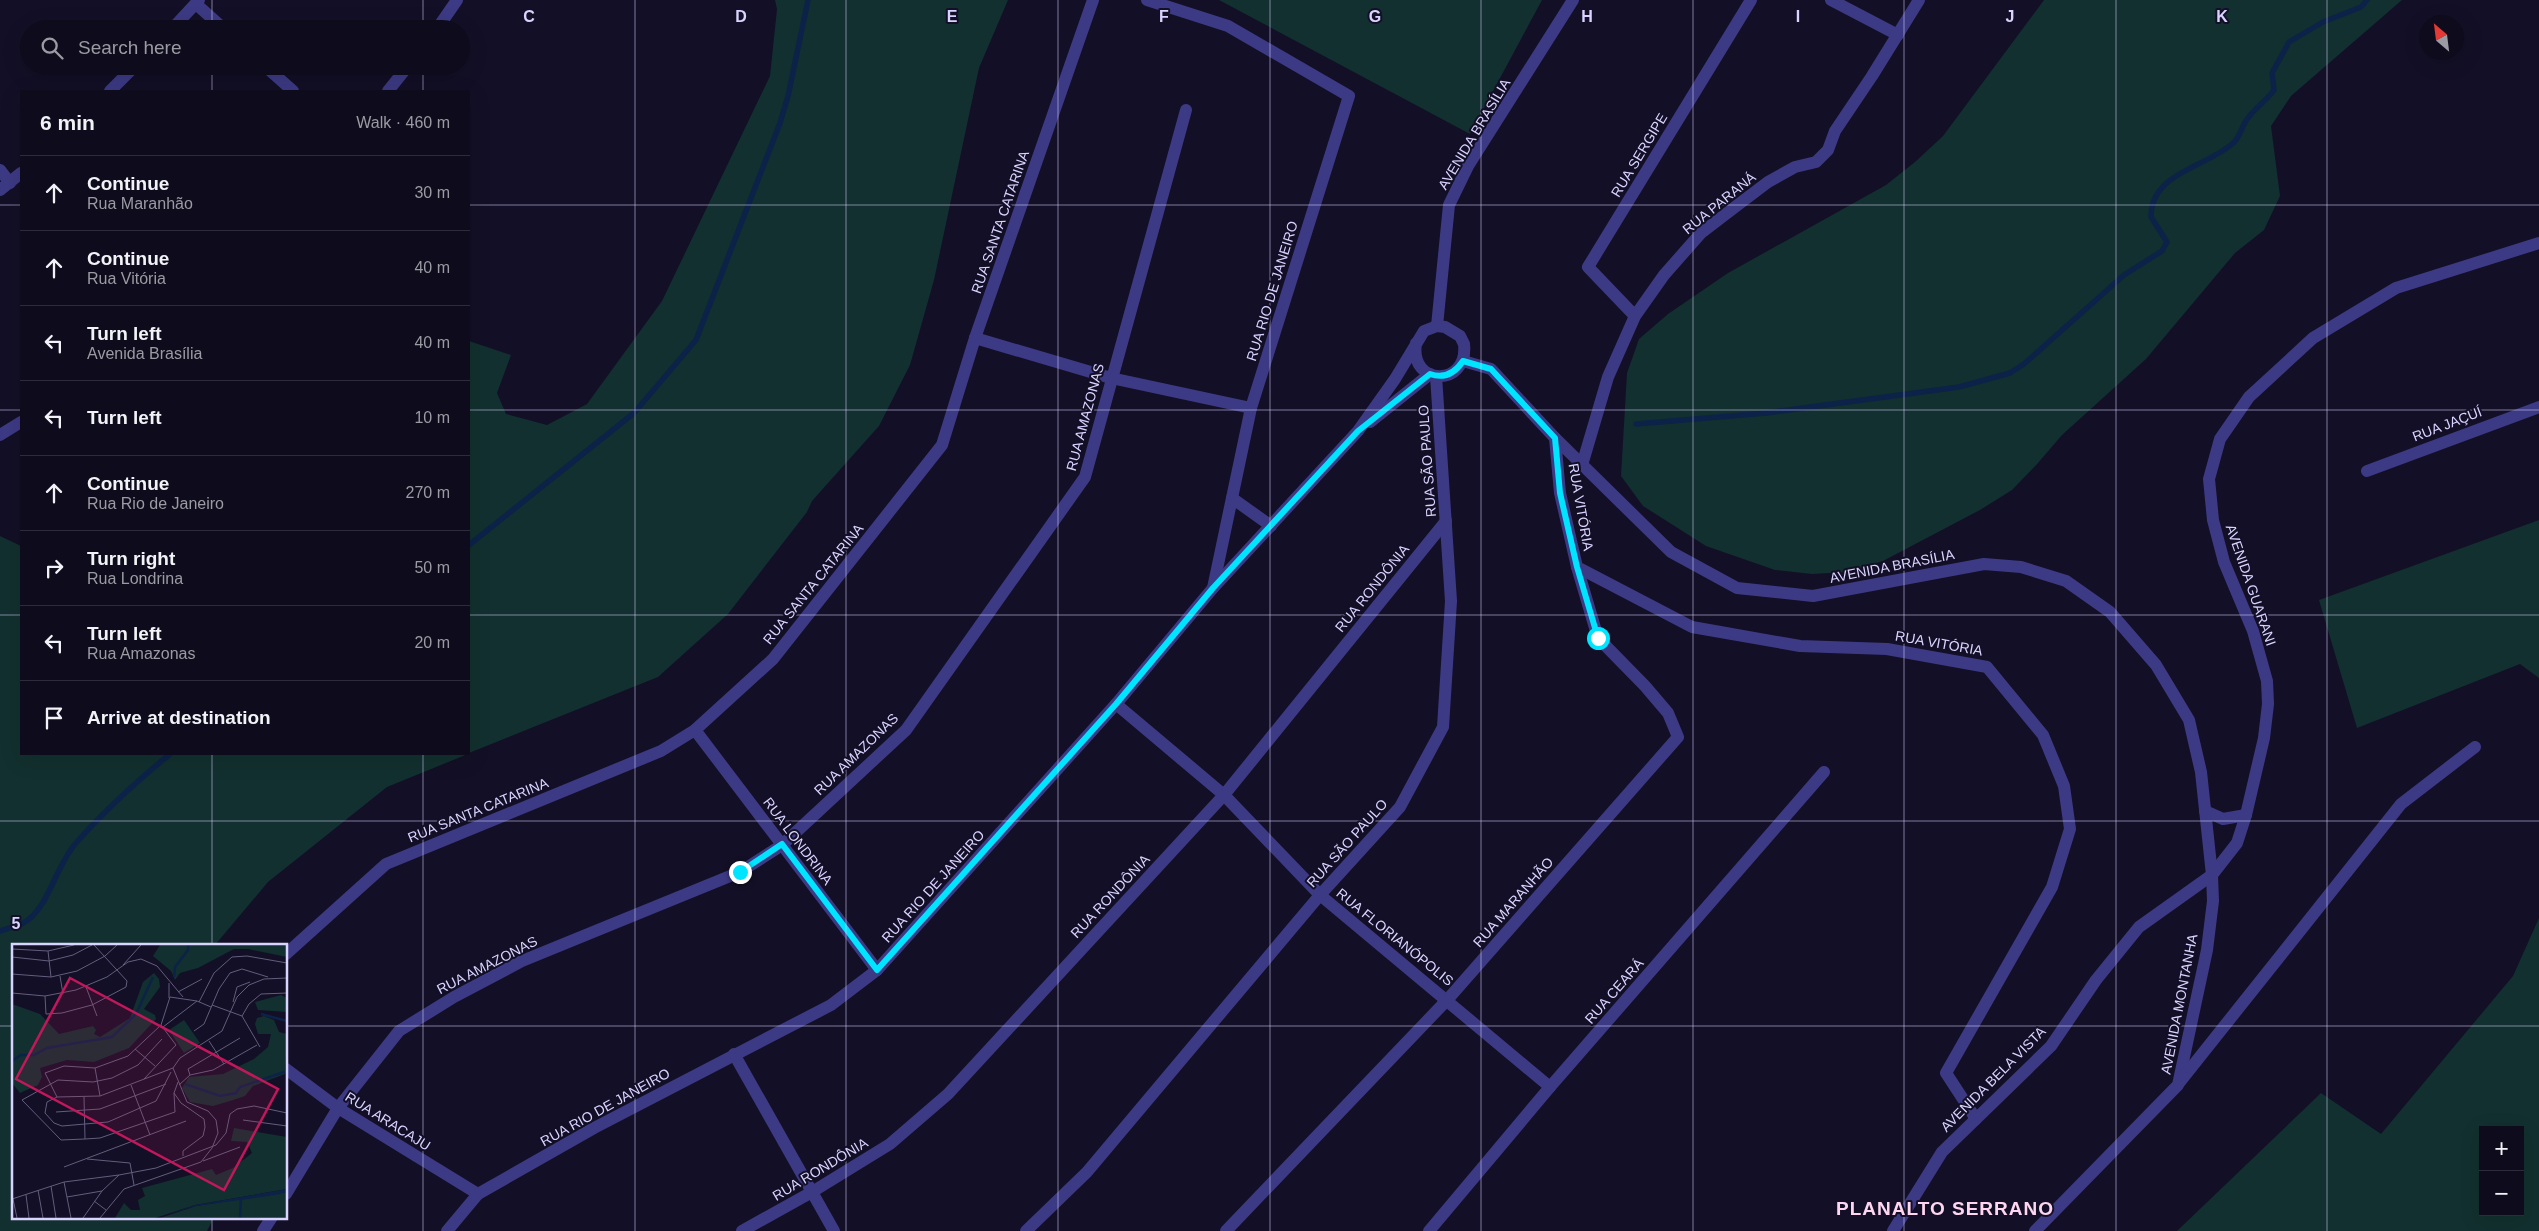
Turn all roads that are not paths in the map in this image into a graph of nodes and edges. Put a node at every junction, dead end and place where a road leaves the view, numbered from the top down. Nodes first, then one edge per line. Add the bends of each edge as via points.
1 (457, 0) edge
2 (1093, 0) edge
3 (1147, 0) edge
4 (1573, 0) edge
5 (1751, 0) edge
6 (1831, 0) edge
7 (1919, 0) edge
8 (198, 2) edge
9 (181, 20) edge
10 (215, 20) edge
11 (443, 20) edge
12 (1898, 35) junction
13 (126, 75) edge
14 (275, 75) edge
15 (401, 75) edge
16 (111, 90) edge
17 (292, 90) edge
18 (389, 90) edge
19 (1186, 110) dead end
20 (0, 170) edge
21 (20, 174) edge
22 (5, 187) edge
23 (2539, 243) edge
24 (1635, 316) junction
25 (1437, 326) junction
26 (976, 338) junction
27 (1416, 343) junction
28 (1463, 361) junction
29 (1433, 375) junction
30 (1111, 378) junction
31 (2539, 406) edge
32 (1251, 408) junction
33 (20, 423) edge
34 (1358, 431) junction
35 (0, 435) edge
36 (1555, 438) junction
37 (1582, 465) junction
38 (2367, 471) dead end
39 (1232, 498) junction
40 (1446, 520) junction
41 (1271, 526) junction
42 (1577, 567) junction
43 (1213, 588) junction
44 (1116, 704) junction
45 (695, 730) junction
46 (2475, 747) dead end
47 (1824, 772) dead end
48 (1224, 795) junction
49 (2204, 811) junction
50 (2246, 815) junction
51 (782, 844) junction
52 (2212, 875) junction
53 (1320, 895) junction
54 (288, 952) edge
55 (877, 970) junction
56 (1448, 999) junction
57 (734, 1054) junction
58 (288, 1070) edge
59 (2178, 1085) junction
60 (1550, 1087) junction
61 (338, 1108) junction
62 (1976, 1118) junction
63 (288, 1191) edge
64 (812, 1192) junction
65 (478, 1194) junction
66 (271, 1218) edge
67 (264, 1231) edge
68 (447, 1231) edge
69 (742, 1231) edge
70 (834, 1231) edge
71 (1026, 1231) edge
72 (1226, 1231) edge
73 (1430, 1231) edge
74 (1893, 1231) edge
75 (2035, 1231) edge

1 - 11 street
2 - 26 street, RUA SANTA CATARINA
3 - 32 street, RUA RIO DE JANEIRO via 1228,26 1349,96
4 - 25 street, AVENIDA BRASÍLIA via 1468,166 1449,205
5 - 24 street, RUA SERGIPE via 1588,267
6 - 12 street
7 - 12 street, RUA PARANÁ
8 - 9 street
8 - 10 street
12 - 24 street, RUA PARANÁ via 1835,131 1828,150 1816,162 1795,167 1768,182 1701,233 1664,274
13 - 16 street
14 - 17 street
15 - 18 street
19 - 30 street, RUA AMAZONAS
20 - 22 street
21 - 22 street
23 - 50 street, AVENIDA GUARANI via 2396,288 2313,338 2249,396 2220,439 2209,479 2213,520 2224,562 2253,631 2267,681 2264,738
24 - 37 street, RUA PARANÁ via 1608,377
25 - 27 street via 1424,332
25 - 28 street via 1460,336 1465,352
26 - 30 street
26 - 45 street, RUA SANTA CATARINA via 942,445 773,659
27 - 29 street via 1417,361 1422,369
27 - 34 street, RUA RIO DE JANEIRO
28 - 29 street via 1452,373
28 - 36 street, AVENIDA BRASÍLIA via 1491,369
29 - 34 street, RUA RIO DE JANEIRO
29 - 40 street, RUA SÃO PAULO
30 - 32 street
30 - 51 street, RUA AMAZONAS via 1086,477 906,730
31 - 38 street, RUA JAÇUÍ
32 - 39 street, RUA RIO DE JANEIRO
33 - 35 street
34 - 41 street, RUA RIO DE JANEIRO
36 - 37 street, AVENIDA BRASÍLIA
36 - 42 street, RUA VITÓRIA via 1560,493
37 - 49 street, AVENIDA BRASÍLIA via 1671,552 1737,588 1813,596 1984,564 2021,567 2066,581 2110,612 2156,665 2189,720 2201,772
39 - 41 street
39 - 43 street, RUA RIO DE JANEIRO
40 - 48 street, RUA RONDÔNIA
40 - 53 street, RUA SÃO PAULO via 1451,601 1443,727 1400,807
41 - 43 street, RUA RIO DE JANEIRO
42 - 56 street, RUA MARANHÃO via 1598,638 1668,713 1678,737
42 - 62 street, RUA VITÓRIA via 1692,627 1800,646 1887,649 1987,667 2043,735 2064,786 2070,829 2052,887 1946,1073
43 - 44 street, RUA RIO DE JANEIRO
44 - 48 street, RUA FLORIANÓPOLIS
44 - 55 street, RUA RIO DE JANEIRO
45 - 51 street, RUA LONDRINA
45 - 54 street, RUA SANTA CATARINA via 661,751 386,864
46 - 59 street via 2401,804
47 - 60 street, RUA CEARÁ
48 - 53 street, RUA FLORIANÓPOLIS
48 - 64 street, RUA RONDÔNIA via 948,1094 890,1144
49 - 50 street via 2223,819
49 - 52 street, AVENIDA BRASÍLIA
50 - 52 street, AVENIDA GUARANI via 2237,843
51 - 55 street, RUA LONDRINA
51 - 61 street, RUA AMAZONAS via 740,872 522,961 454,997 399,1030
52 - 59 street, AVENIDA MONTANHA via 2213,901 2207,950
52 - 62 street, AVENIDA BELA VISTA via 2139,927 2096,980 2051,1046
53 - 56 street, RUA FLORIANÓPOLIS
53 - 71 street, RUA SÃO PAULO via 1087,1172
55 - 57 street, RUA RIO DE JANEIRO via 831,1005
56 - 60 street, RUA FLORIANÓPOLIS
56 - 72 street, RUA MARANHÃO
57 - 64 street
57 - 65 street, RUA RIO DE JANEIRO
58 - 61 street, RUA ARACAJU
59 - 75 street, AVENIDA MONTANHA
60 - 73 street, RUA CEARÁ
61 - 63 street, RUA AMAZONAS
61 - 65 street, RUA ARACAJU
62 - 74 street, AVENIDA BELA VISTA via 1942,1152
64 - 69 street, RUA RONDÔNIA
64 - 70 street
65 - 68 street
66 - 67 street

